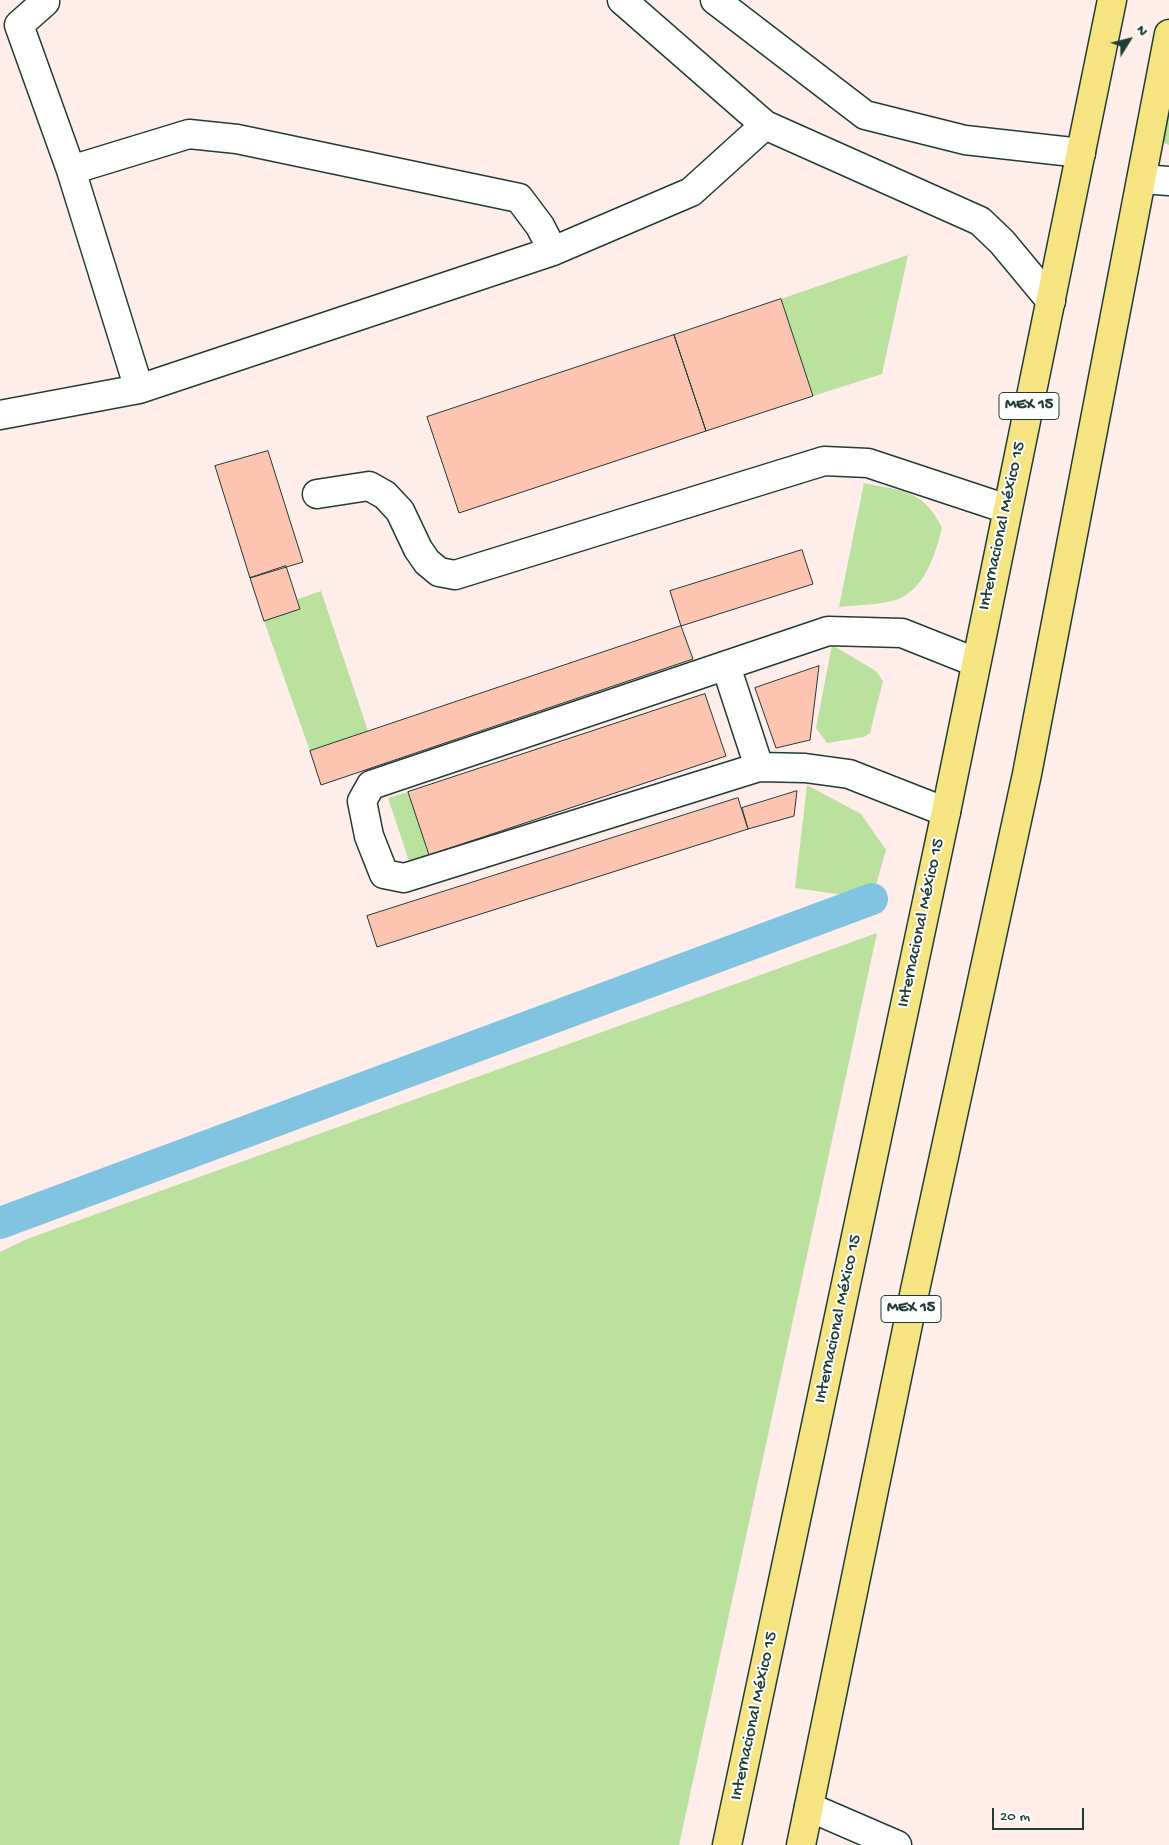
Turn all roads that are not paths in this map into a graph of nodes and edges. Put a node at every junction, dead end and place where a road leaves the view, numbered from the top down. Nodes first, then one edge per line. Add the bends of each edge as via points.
1 (622, 0) edge
2 (715, 0) edge
3 (1112, 0) edge
4 (45, 2) dead end
5 (1169, 34) edge
6 (765, 125) junction
7 (1081, 153) junction
8 (71, 170) junction
9 (1142, 179) junction
10 (1169, 181) edge
11 (553, 251) junction
12 (1051, 301) junction
13 (139, 389) junction
14 (0, 415) edge
15 (317, 494) dead end
16 (1007, 509) junction
17 (975, 662) junction
18 (726, 666) junction
19 (759, 767) junction
20 (946, 812) junction
21 (809, 1807) junction
22 (727, 1845) edge
23 (802, 1845) edge
24 (897, 1845) edge

1 - 6 street
2 - 7 street via 865,114 965,140
3 - 7 main road, Internacional México 15 / MEX 15
4 - 8 street via 19,26
5 - 9 main road, MEX 15
6 - 11 street via 691,192
6 - 12 street via 980,221 1002,242
7 - 12 main road, Internacional México 15 / MEX 15
8 - 11 street via 189,134 237,139 519,198 540,226
8 - 13 street
9 - 10 street
9 - 21 main road, MEX 15 via 1026,774 915,1290
11 - 13 street
12 - 16 main road, Internacional México 15 / MEX 15
13 - 14 street
15 - 16 street via 369,486 385,495 400,511 427,562 439,572 455,575 824,461 868,463
16 - 17 main road, Internacional México 15 / MEX 15
17 - 18 street via 902,633 828,631
17 - 20 main road, Internacional México 15 / MEX 15
18 - 19 street
18 - 19 street via 371,785 362,800 369,836 384,874 404,878
19 - 20 street via 805,768 849,774
20 - 22 main road, Internacional México 15 / MEX 15
21 - 23 main road, MEX 15
21 - 24 street

